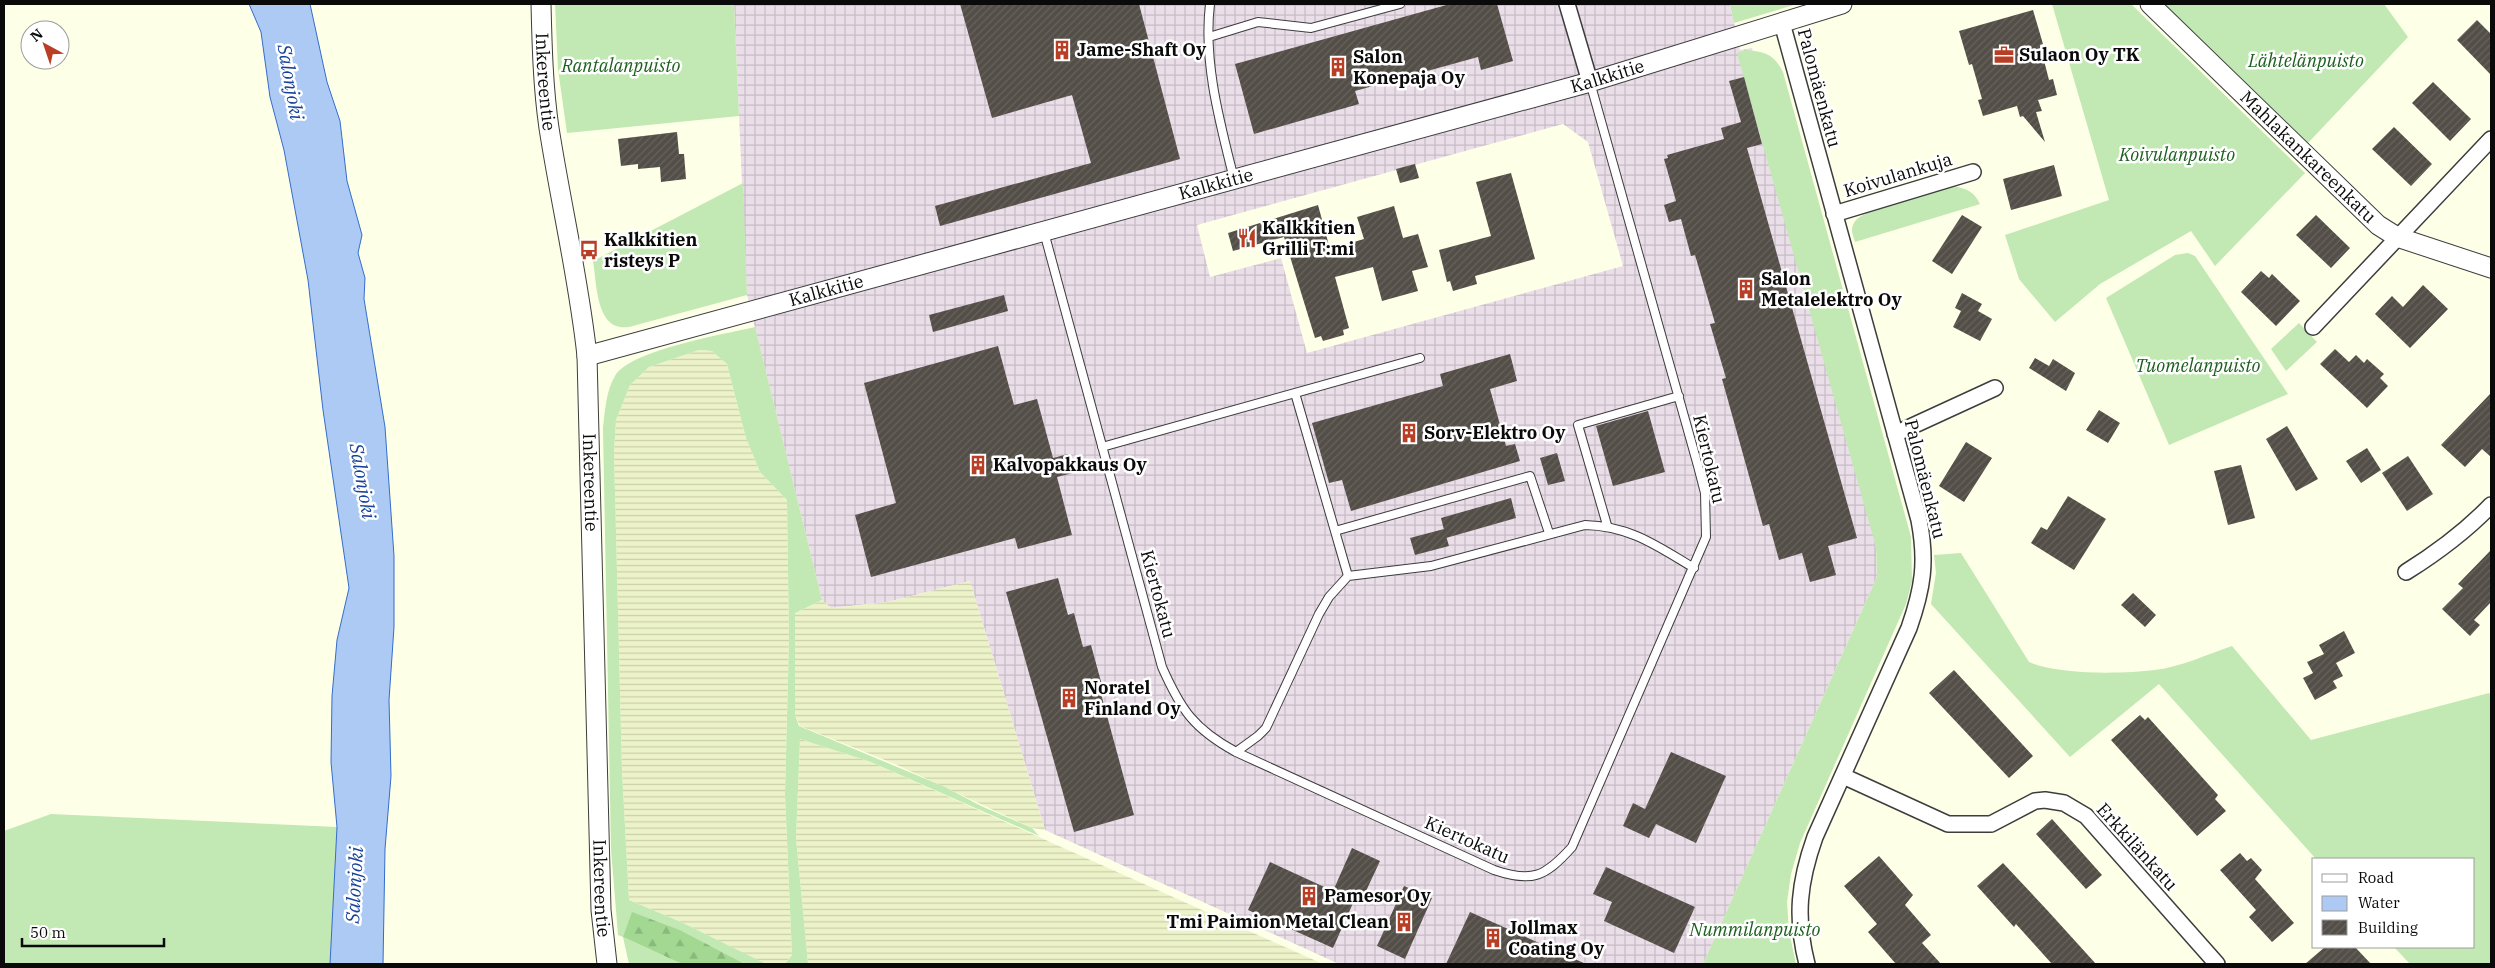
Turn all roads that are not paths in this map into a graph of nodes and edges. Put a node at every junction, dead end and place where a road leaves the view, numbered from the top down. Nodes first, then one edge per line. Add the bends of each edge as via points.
1 (541, 4) edge
2 (1210, 4) edge
3 (1400, 4) edge
4 (1567, 4) edge
5 (1842, 4) edge
6 (2150, 4) edge
7 (1372, 7) edge
8 (1782, 23) junction
9 (1209, 37) junction
10 (1590, 82) junction
11 (2491, 138) edge
12 (1973, 172) dead end
13 (1234, 180) junction
14 (1834, 214) junction
15 (1044, 232) junction
16 (2397, 237) junction
17 (2491, 268) edge
18 (2313, 327) dead end
19 (588, 356) junction
20 (1420, 358) dead end
21 (1995, 388) dead end
22 (1295, 393) junction
23 (1679, 396) junction
24 (1895, 434) junction
25 (1102, 447) junction
26 (2491, 505) edge
27 (1607, 525) junction
28 (1335, 531) junction
29 (1549, 533) junction
30 (1694, 568) junction
31 (2406, 572) dead end
32 (1348, 576) junction
33 (1236, 752) junction
34 (1843, 776) junction
35 (607, 964) edge
36 (1807, 964) edge
37 (2216, 964) edge

1 - 19 street, Inkereentie via 542,59 549,127 580,294
2 - 9 lane
3 - 7 lane
4 - 10 street
5 - 8 street, Kalkkitie
6 - 16 street, Mahlakankareenkatu via 2378,225
7 - 9 lane via 1311,28 1258,22
8 - 10 street, Kalkkitie
8 - 14 street, Palomäenkatu
9 - 13 lane via 1208,49 1220,120
10 - 13 street, Kalkkitie
10 - 23 lane, Kiertokatu
11 - 16 street
12 - 14 street, Koivulankuja
13 - 15 street, Kalkkitie
14 - 24 street, Palomäenkatu
15 - 19 street, Kalkkitie
15 - 25 lane, Kiertokatu
16 - 17 street, Mahlakankareenkatu
16 - 18 street
19 - 35 street, Inkereentie via 601,910
20 - 22 lane
21 - 24 street
22 - 25 lane
22 - 28 lane
23 - 27 lane via 1578,425
23 - 30 lane, Kiertokatu via 1698,466 1707,517 1706,537
24 - 34 street, Palomäenkatu via 1919,520 1924,550 1923,580 1909,628
25 - 33 lane, Kiertokatu via 1164,673 1189,718 1205,733
26 - 31 street via 2468,530
27 - 29 lane via 1585,524
27 - 30 lane via 1644,538
28 - 29 lane via 1530,476
28 - 32 lane
29 - 32 lane via 1431,566
30 - 33 lane, Kiertokatu via 1572,847 1557,863 1539,874 1526,878 1494,870
32 - 33 lane via 1319,614 1266,728
34 - 36 street, Palomäenkatu via 1805,866 1799,920
34 - 37 street, Erkkilänkatu via 1935,819 1955,824 1991,824 2036,801 2074,807 2086,816

